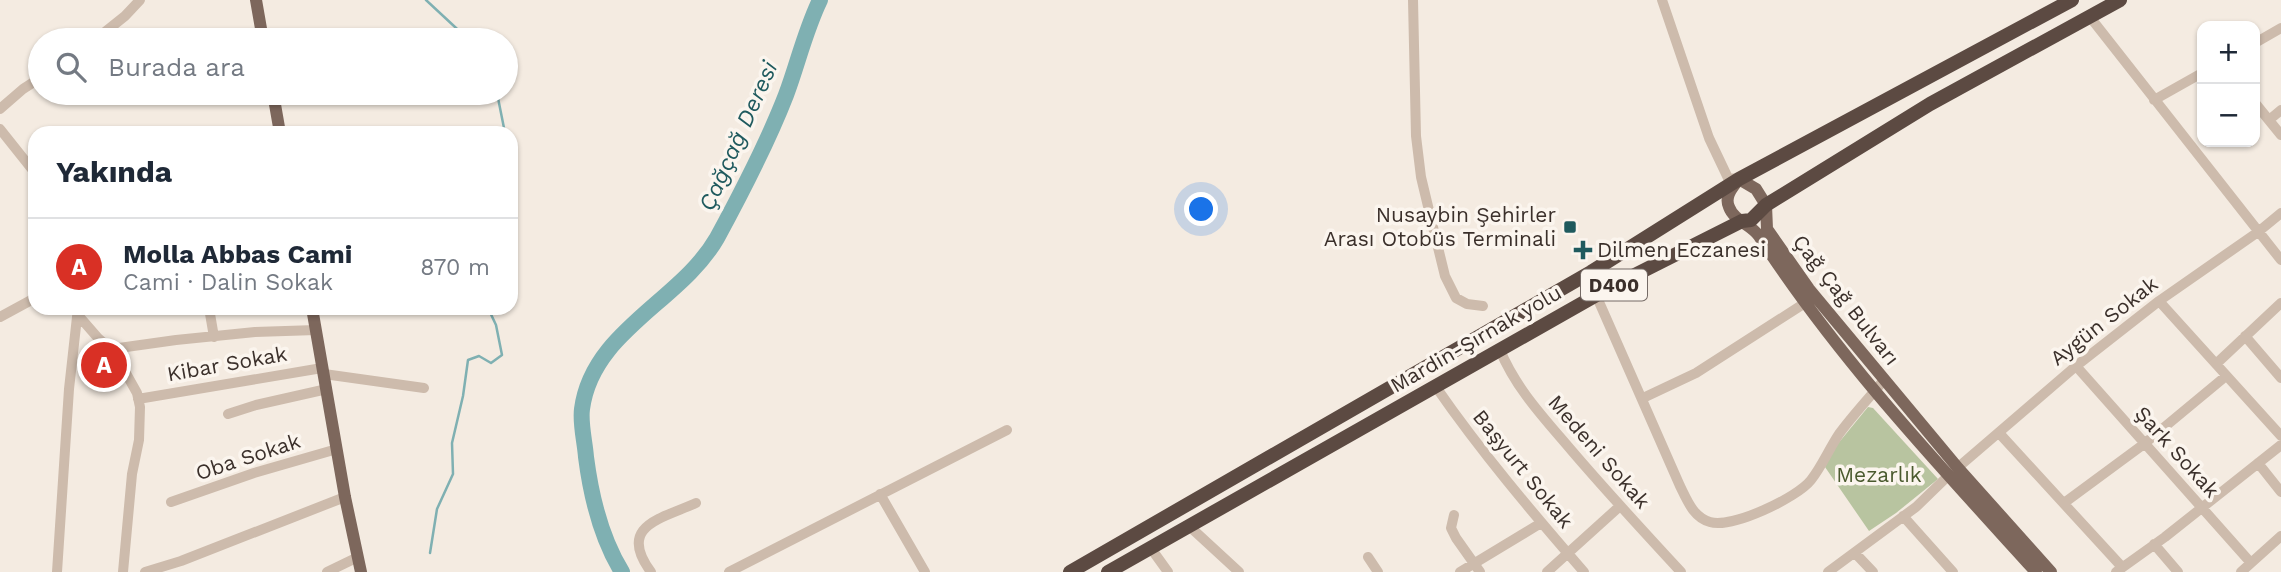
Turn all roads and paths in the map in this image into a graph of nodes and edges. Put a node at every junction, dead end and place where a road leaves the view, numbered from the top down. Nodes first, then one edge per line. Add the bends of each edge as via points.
1 (140, 0) edge
2 (256, 0) edge
3 (1413, 0) edge
4 (1662, 0) edge
5 (2072, 0) edge
6 (2120, 0) edge
7 (2090, 17) junction
8 (110, 28) edge
9 (261, 28) edge
10 (2281, 28) edge
11 (2260, 40) edge
12 (2197, 76) edge
13 (28, 86) edge
14 (2154, 100) junction
15 (275, 105) edge
16 (0, 109) edge
17 (2260, 109) edge
18 (2281, 110) edge
19 (2269, 120) junction
20 (279, 126) edge
21 (0, 129) edge
22 (2281, 135) edge
23 (28, 164) edge
24 (1740, 179) junction
25 (1766, 205) junction
26 (2281, 213) edge
27 (1742, 221) junction
28 (2259, 232) junction
29 (2281, 260) edge
30 (1596, 295) junction
31 (2159, 301) junction
32 (28, 302) edge
33 (1805, 303) junction
34 (2281, 303) edge
35 (1483, 306) dead end
36 (78, 315) edge
37 (81, 315) edge
38 (210, 315) edge
39 (313, 315) edge
40 (0, 317) edge
41 (316, 330) junction
42 (2245, 336) junction
43 (214, 337) junction
44 (1500, 350) junction
45 (114, 352) junction
46 (2216, 364) junction
47 (2076, 366) junction
48 (323, 371) junction
49 (2226, 376) junction
50 (2281, 378) edge
51 (1884, 380) junction
52 (1436, 387) junction
53 (424, 388) dead end
54 (327, 389) junction
55 (1875, 391) junction
56 (1643, 398) junction
57 (138, 399) junction
58 (228, 414) dead end
59 (1007, 430) dead end
60 (1999, 433) junction
61 (2281, 436) edge
62 (2144, 444) junction
63 (2281, 445) edge
64 (337, 449) junction
65 (2258, 463) junction
66 (1953, 472) junction
67 (2281, 492) edge
68 (880, 494) junction
69 (345, 498) junction
70 (171, 502) dead end
71 (695, 503) dead end
72 (2064, 503) junction
73 (1620, 506) junction
74 (2202, 508) junction
75 (1454, 515) dead end
76 (1903, 516) junction
77 (1541, 523) junction
78 (1188, 526) junction
79 (2281, 536) edge
80 (2154, 544) junction
81 (1150, 547) junction
82 (1567, 553) junction
83 (1855, 553) junction
84 (358, 557) junction
85 (1368, 557) dead end
86 (2251, 563) junction
87 (1476, 568) edge
88 (2119, 569) edge
89 (58, 572) edge
90 (123, 572) edge
91 (145, 572) edge
92 (327, 572) edge
93 (361, 572) edge
94 (651, 572) edge
95 (729, 572) edge
96 (925, 572) edge
97 (1070, 572) edge
98 (1108, 572) edge
99 (1168, 572) edge
100 (1239, 572) edge
101 (1378, 572) edge
102 (1460, 572) edge
103 (1547, 572) edge
104 (1584, 572) edge
105 (1681, 572) edge
106 (1828, 572) edge
107 (1873, 572) edge
108 (1954, 572) edge
109 (2036, 572) edge
110 (2051, 572) edge
111 (2178, 572) edge
112 (2241, 572) edge

1 - 8 street
2 - 9 main road
3 - 35 street via 1421,177 1445,276 1456,298
4 - 24 street via 1709,138 1728,178
5 - 24 highway, Mardin-Şırnak yolu
6 - 7 highway, Mardin-Şırnak yolu / D400
7 - 14 street
7 - 25 highway, Mardin-Şırnak yolu / D400 via 1930,104
10 - 11 street
12 - 14 street
13 - 16 street
14 - 28 street
15 - 20 main road
17 - 19 street
18 - 19 street
19 - 22 street
21 - 23 street
24 - 25 main road via 1756,189
24 - 27 main road, Çağ Çağ Bulvarı via 1727,198 1730,211
24 - 97 highway, Mardin-Şırnak yolu via 1580,278
25 - 27 highway, Mardin-Şırnak yolu / D400 via 1751,220
25 - 51 main road, Çağ Çağ Bulvarı via 1767,229 1809,289
26 - 28 street, Aygün Sokak
27 - 30 highway, Mardin-Şırnak yolu / D400
27 - 33 main road, Çağ Çağ Bulvarı via 1755,230
28 - 29 street
28 - 31 street, Aygün Sokak
30 - 44 highway, Mardin-Şırnak yolu / D400
30 - 56 street
31 - 46 street
31 - 47 street, Aygün Sokak
32 - 40 street
33 - 55 main road, Çağ Çağ Bulvarı
33 - 56 street via 1696,373
34 - 42 street
36 - 89 street
37 - 45 street
38 - 43 street
39 - 41 main road
41 - 43 street
41 - 48 main road
42 - 46 street
42 - 50 street
43 - 45 street
44 - 52 highway, Mardin-Şırnak yolu / D400
44 - 73 street, Medeni Sokak via 1527,398
45 - 57 street
46 - 49 street
47 - 60 street, Aygün Sokak
47 - 62 street, Şark Sokak
48 - 53 street, Kibar Sokak
48 - 54 main road
48 - 57 street, Kibar Sokak
49 - 61 street
49 - 62 street
51 - 55 street
51 - 66 main road, Çağ Çağ Bulvarı
52 - 77 street, Başyurt Sokak
52 - 78 highway, Mardin-Şırnak yolu / D400
54 - 58 street
54 - 64 main road
55 - 56 street via 1797,494 1727,524 1709,522 1694,512
55 - 66 main road, Çağ Çağ Bulvarı
57 - 90 street via 139,440
59 - 68 street
60 - 66 street, Aygün Sokak
60 - 72 street
62 - 72 street
62 - 74 street, Şark Sokak
63 - 65 street
64 - 69 main road
64 - 70 street, Oba Sokak
65 - 67 street
65 - 74 street
66 - 76 street, Aygün Sokak
66 - 109 main road, Çağ Çağ Bulvarı
66 - 110 main road, Çağ Çağ Bulvarı
68 - 95 street
68 - 96 street
69 - 84 main road
69 - 91 street
71 - 94 street via 645,525 640,534 640,557
72 - 88 street
73 - 82 street
73 - 105 street, Medeni Sokak
74 - 80 street
74 - 86 street, Şark Sokak
75 - 87 street via 1451,528
76 - 83 street, Aygün Sokak
76 - 108 street
77 - 82 street, Başyurt Sokak
77 - 87 street
78 - 81 highway, Mardin-Şırnak yolu / D400
78 - 100 street
79 - 86 street
80 - 88 street
80 - 111 street
81 - 98 highway, Mardin-Şırnak yolu / D400
81 - 99 street
82 - 103 street
82 - 104 street, Başyurt Sokak
83 - 106 street, Aygün Sokak
83 - 107 street
84 - 92 street
84 - 93 main road
85 - 101 street
86 - 112 street
87 - 102 street

